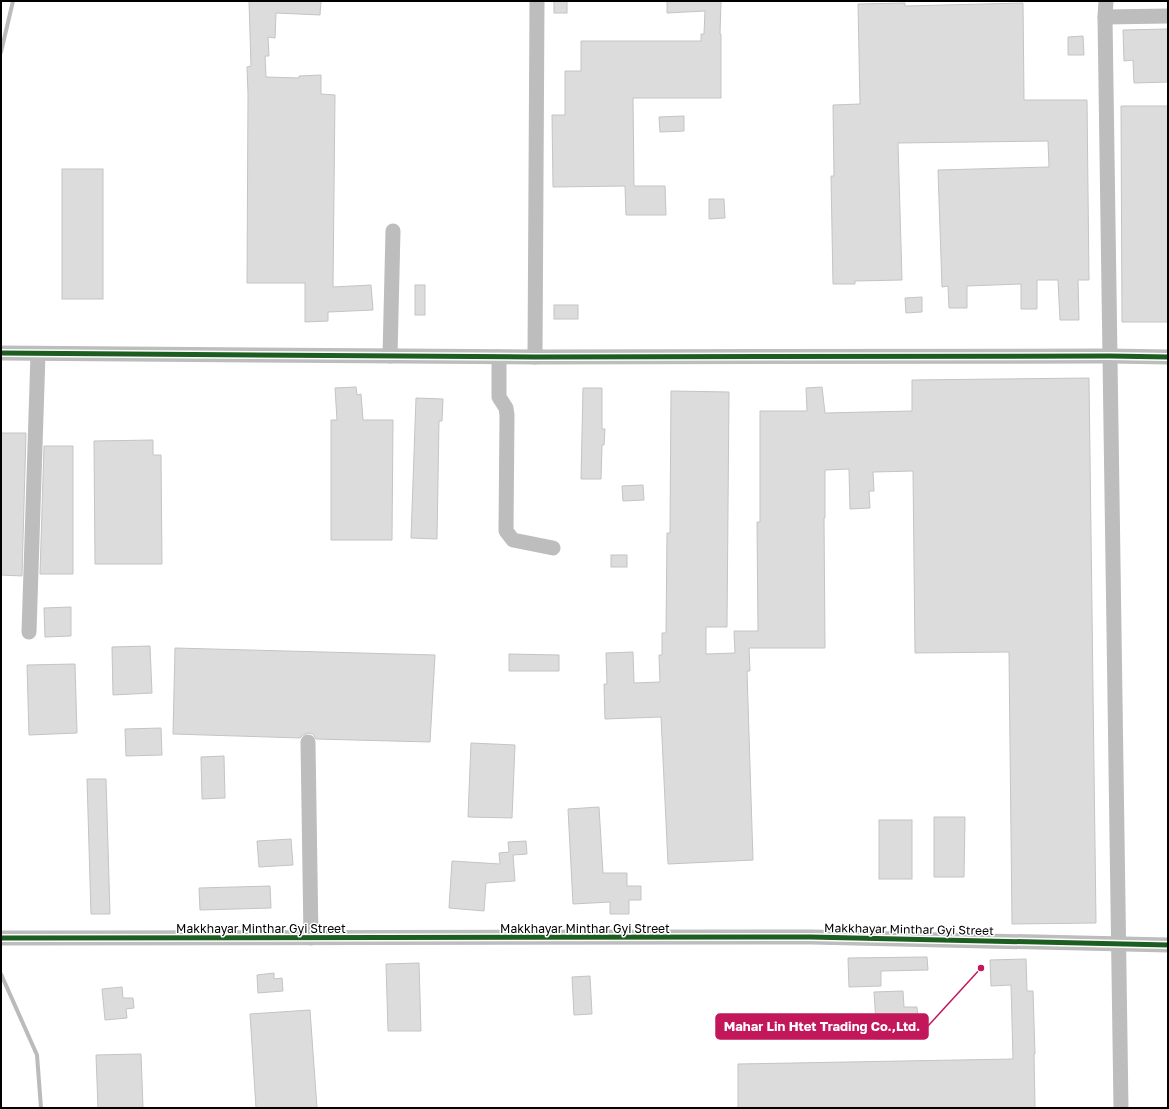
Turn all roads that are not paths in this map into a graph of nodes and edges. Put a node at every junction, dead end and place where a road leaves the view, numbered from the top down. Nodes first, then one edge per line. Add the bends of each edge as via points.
1 (537, 1) edge
2 (1106, 1) edge
3 (1168, 16) edge
4 (1105, 17) junction
5 (393, 231) dead end
6 (1, 353) edge
7 (38, 354) junction
8 (390, 356) junction
9 (1110, 356) junction
10 (499, 357) junction
11 (535, 357) junction
12 (1168, 357) edge
13 (553, 548) dead end
14 (29, 632) dead end
15 (308, 742) dead end
16 (1, 938) edge
17 (311, 938) junction
18 (1119, 944) junction
19 (1168, 945) edge
20 (1121, 1108) edge

1 - 11 street
2 - 4 street
3 - 4 street
4 - 9 street
5 - 8 street
6 - 7 street
7 - 8 street
7 - 14 street
8 - 10 street
9 - 11 street
9 - 12 street
9 - 18 street
10 - 11 street
10 - 13 street via 499,396 507,415 506,531 513,540
15 - 17 street
16 - 17 street, Makkhayar Minthar Gyi Street
17 - 18 street, Makkhayar Minthar Gyi Street via 811,937
18 - 19 street, Makkhayar Minthar Gyi Street
18 - 20 street

